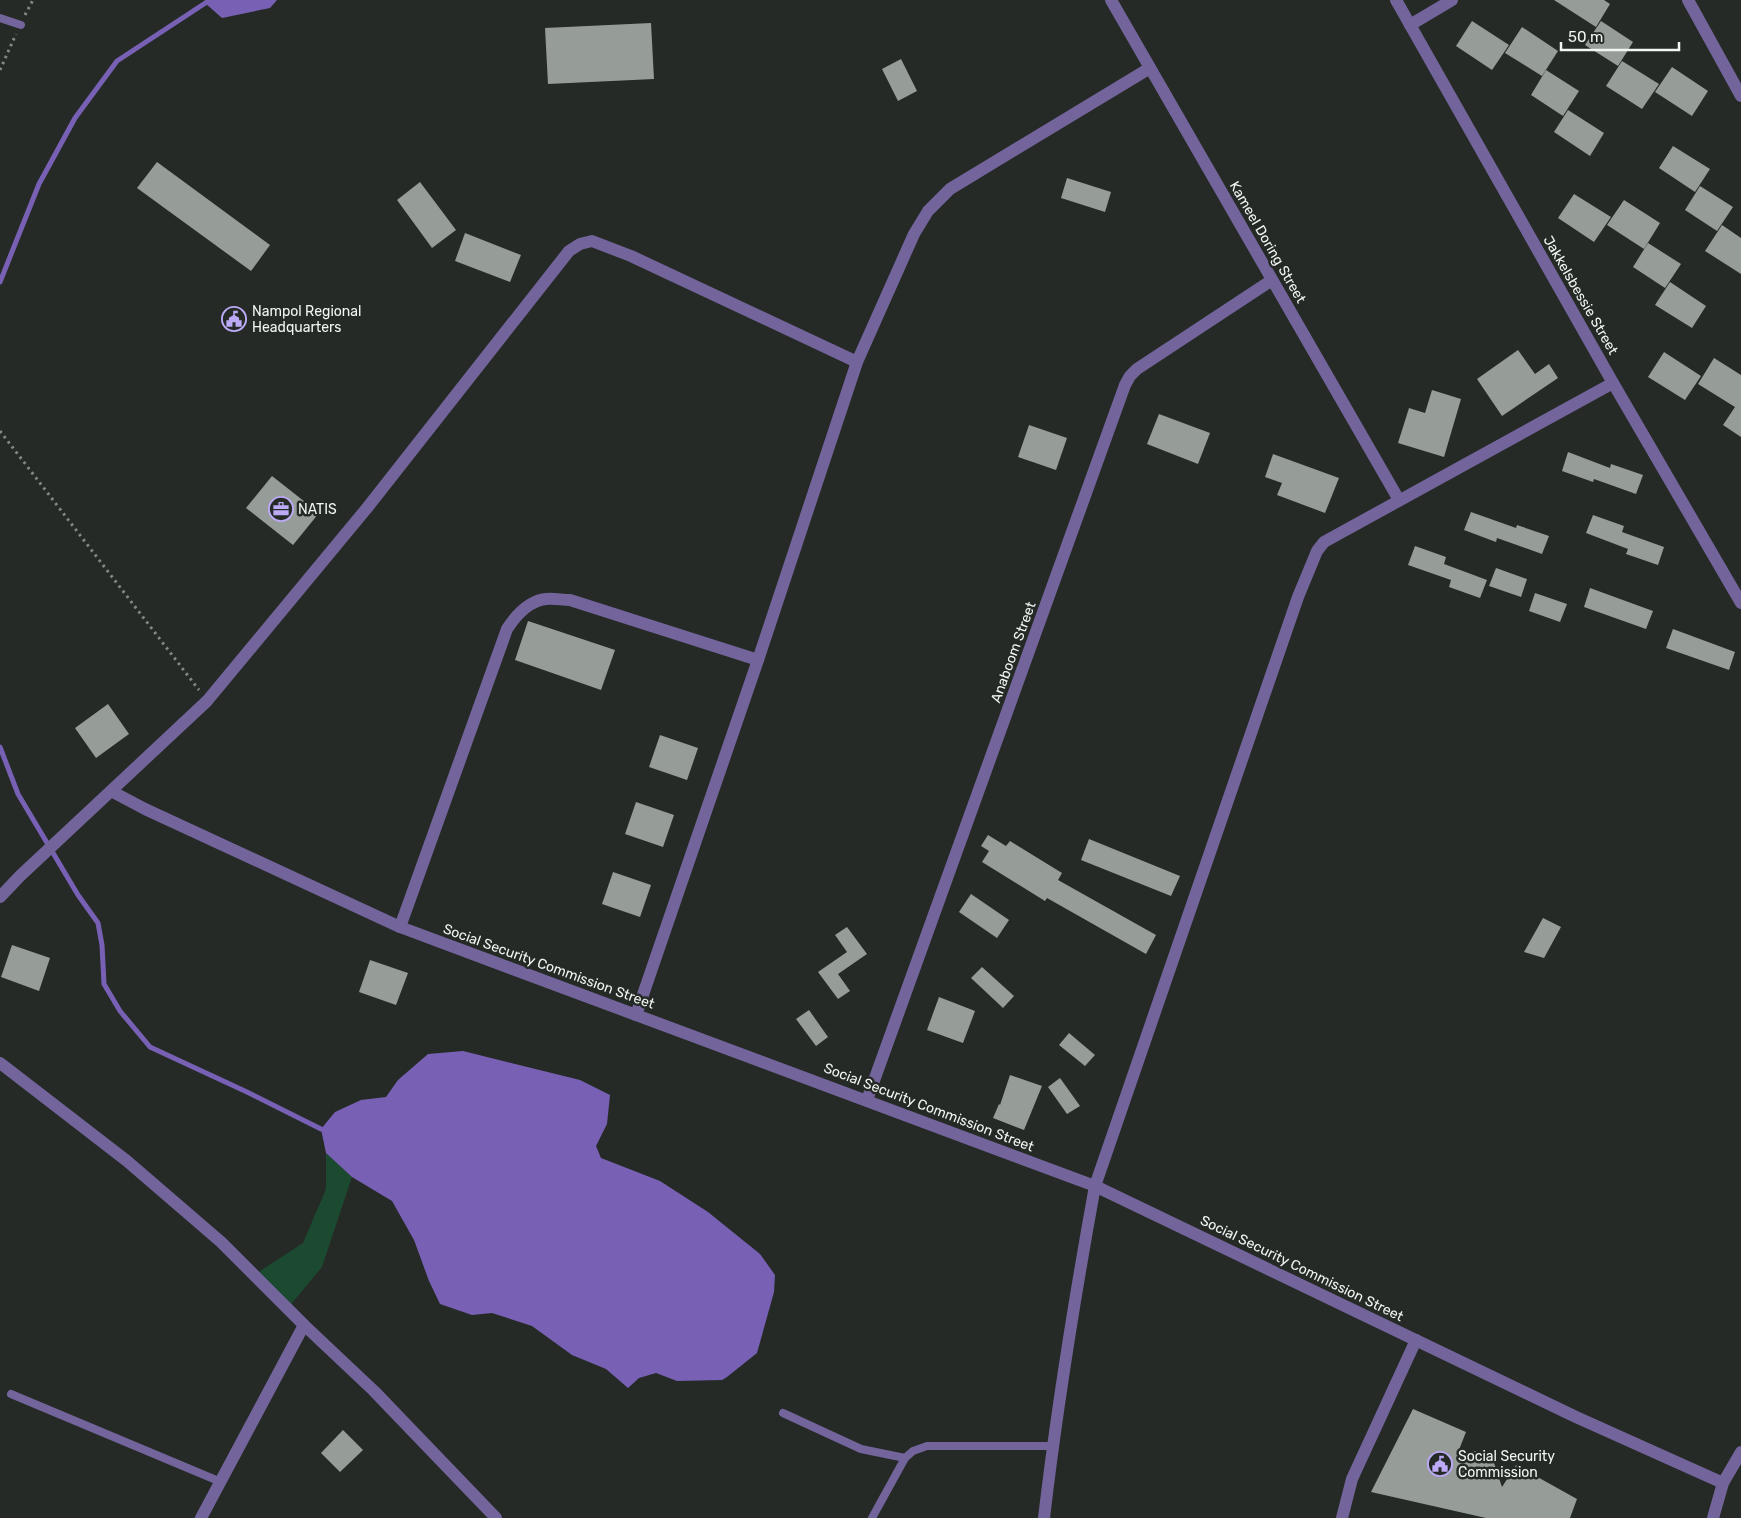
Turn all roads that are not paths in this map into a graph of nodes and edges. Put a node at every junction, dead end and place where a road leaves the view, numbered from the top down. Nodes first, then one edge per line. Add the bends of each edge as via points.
1 (1110, 0) edge
2 (1396, 0) edge
3 (1452, 0) edge
4 (1688, 0) edge
5 (0, 18) edge
6 (1410, 24) junction
7 (21, 25) dead end
8 (1150, 68) junction
9 (1741, 96) edge
10 (1272, 280) junction
11 (857, 362) junction
12 (1613, 383) junction
13 (1399, 500) junction
14 (1741, 604) edge
15 (758, 660) junction
16 (111, 791) junction
17 (0, 897) edge
18 (400, 927) junction
19 (636, 1015) junction
20 (0, 1063) edge
21 (867, 1100) junction
22 (1095, 1186) junction
23 (304, 1325) junction
24 (1416, 1340) junction
25 (11, 1394) dead end
26 (783, 1413) dead end
27 (1053, 1446) junction
28 (1741, 1452) edge
29 (906, 1458) junction
30 (221, 1482) junction
31 (1723, 1483) junction
32 (202, 1518) edge
33 (496, 1518) edge
34 (872, 1518) edge
35 (1044, 1518) edge
36 (1342, 1518) edge
37 (1713, 1518) edge

1 - 8 street, Kameel Doring Street
2 - 6 street, Jakkelsbessie Street
3 - 6 street
4 - 9 street
5 - 7 lane
6 - 12 street, Jakkelsbessie Street
8 - 10 street, Kameel Doring Street
8 - 11 street via 950,189 928,211 914,234
10 - 13 street, Kameel Doring Street
10 - 21 street, Anaboom Street via 1137,369 1125,385
11 - 15 street
11 - 16 street via 631,256 592,241 580,244 569,251 367,508 207,700
12 - 13 street
12 - 14 street, Jakkelsbessie Street
13 - 22 street via 1324,542 1317,551 1298,597
15 - 18 street via 570,600 546,599 516,614 506,629
15 - 19 street
16 - 17 street
16 - 18 street, Social Security Commission Street
18 - 19 street, Social Security Commission Street
19 - 21 street, Social Security Commission Street
20 - 23 street via 163,1192 221,1242
21 - 22 street, Social Security Commission Street
22 - 24 street, Social Security Commission Street
22 - 27 street
23 - 30 street
23 - 33 street via 374,1390
24 - 31 street, Social Security Commission Street
24 - 36 street via 1352,1479
25 - 30 lane
26 - 29 lane via 861,1449
27 - 29 lane via 927,1446
27 - 35 street
28 - 31 street
29 - 34 lane
30 - 32 street
31 - 37 street

